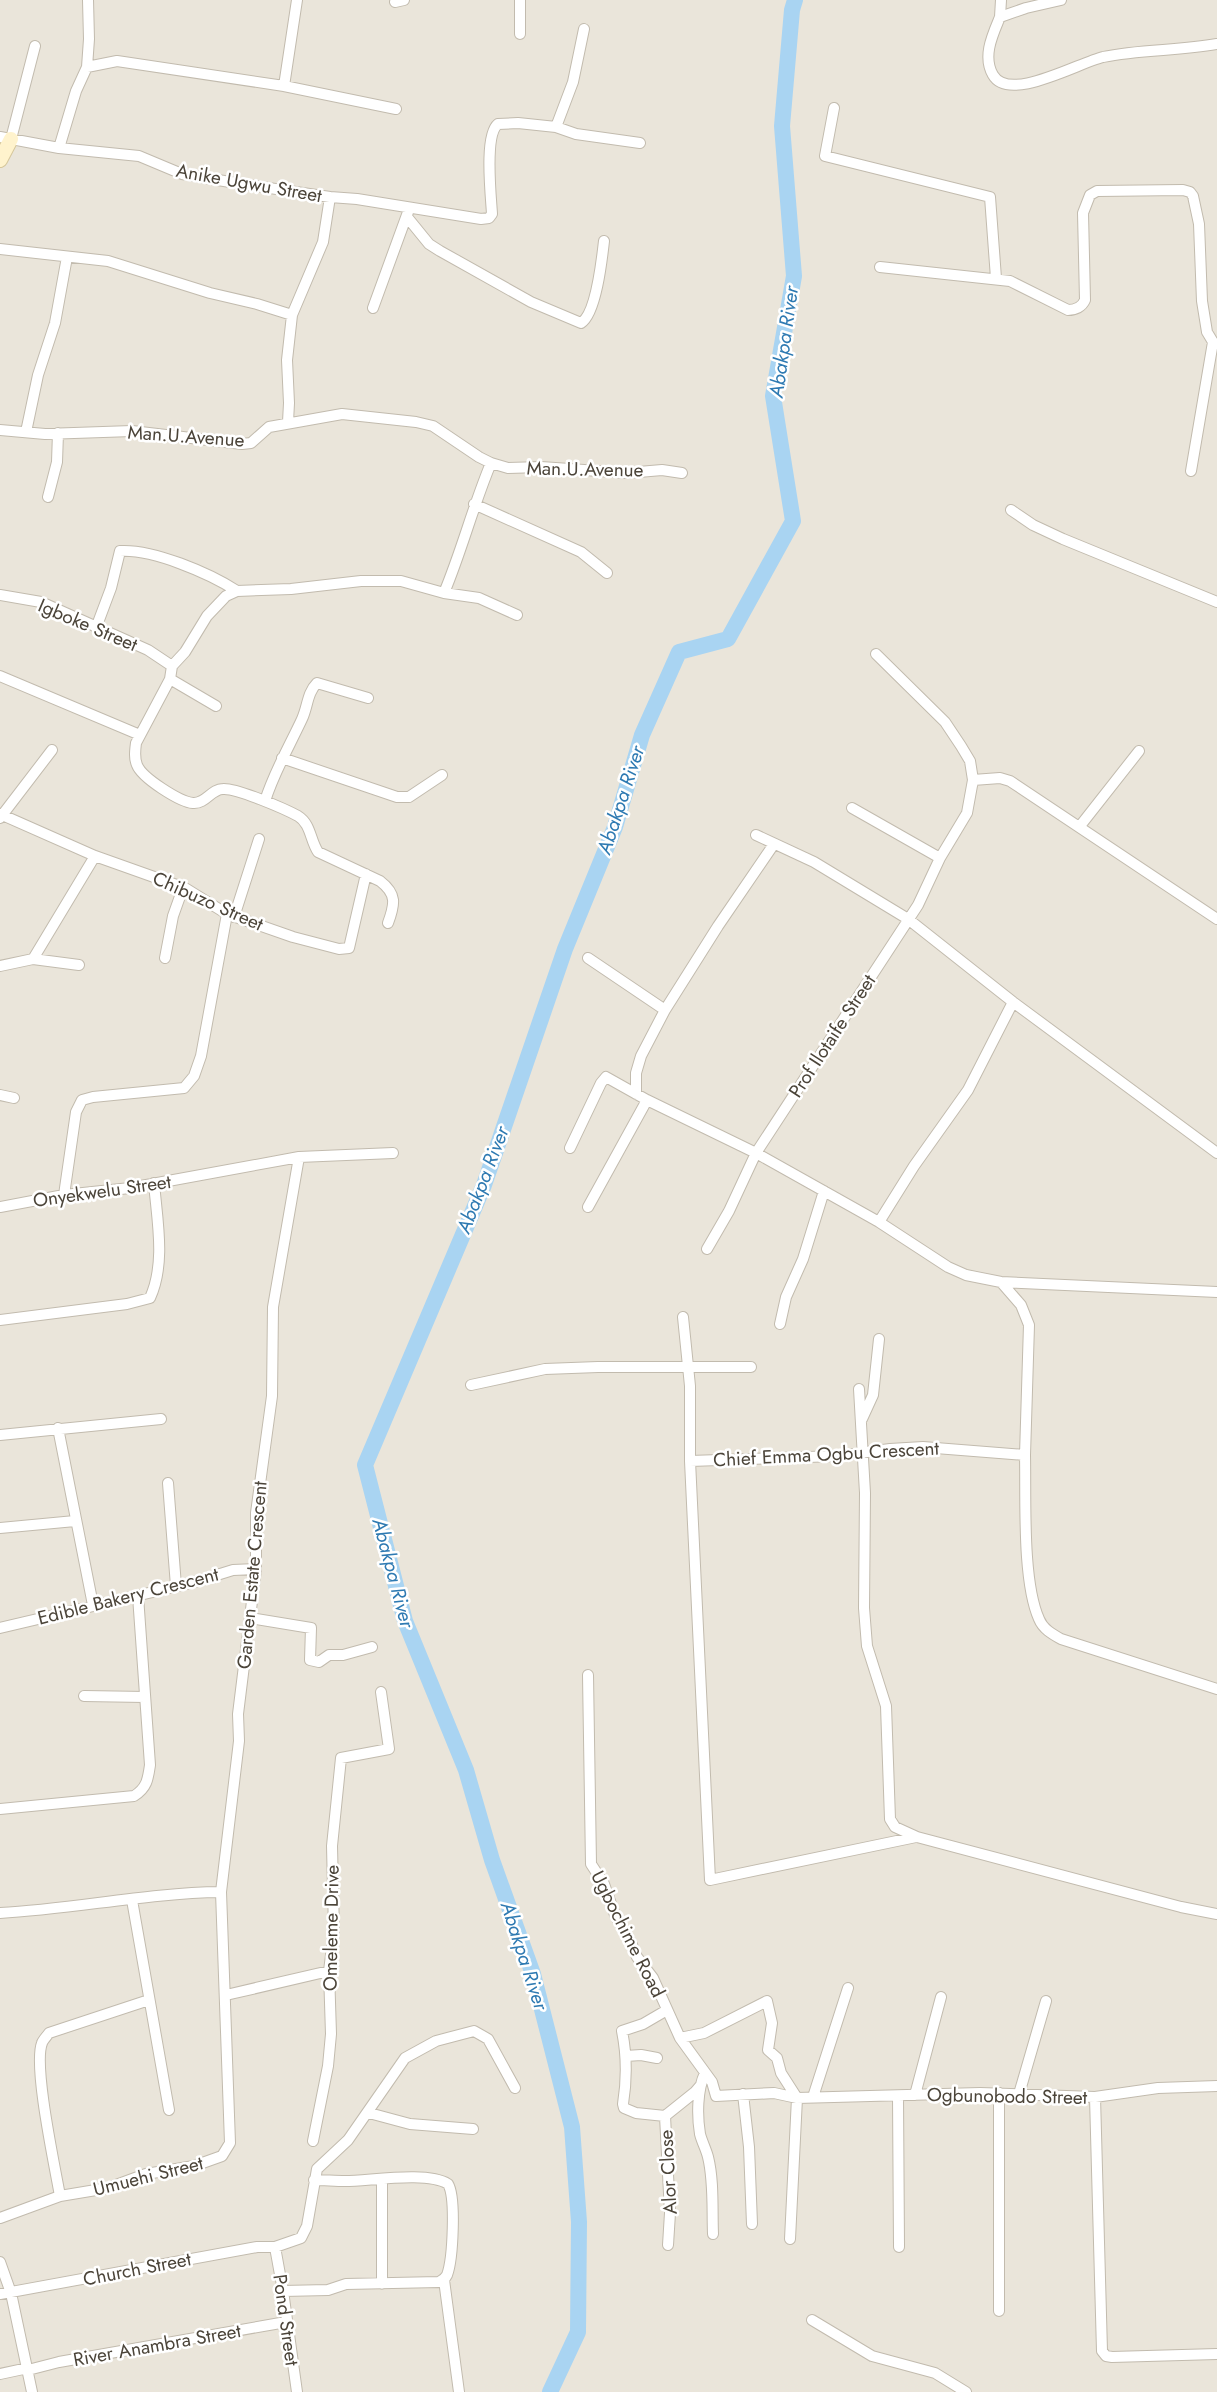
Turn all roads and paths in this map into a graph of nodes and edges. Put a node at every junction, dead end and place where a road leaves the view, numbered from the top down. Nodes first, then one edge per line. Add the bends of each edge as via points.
1 (88, 0) edge
2 (297, 0) edge
3 (520, 0) edge
4 (1001, 0) edge
5 (1062, 0) edge
6 (1000, 17) junction
7 (584, 28) dead end
8 (520, 34) dead end
9 (1217, 44) edge
10 (35, 46) dead end
11 (87, 67) junction
12 (284, 86) junction
13 (834, 108) dead end
14 (396, 109) dead end
15 (556, 128) junction
16 (6, 138) edge
17 (640, 143) dead end
18 (59, 148) junction
19 (0, 160) edge
20 (330, 197) junction
21 (408, 212) junction
22 (604, 241) dead end
23 (0, 249) edge
24 (68, 257) junction
25 (880, 267) dead end
26 (996, 278) junction
27 (373, 308) dead end
28 (292, 315) junction
29 (1215, 343) edge
30 (288, 422) junction
31 (0, 430) edge
32 (26, 432) junction
33 (58, 433) junction
34 (491, 464) junction
35 (1191, 472) dead end
36 (682, 473) dead end
37 (48, 497) dead end
38 (474, 504) junction
39 (1011, 510) dead end
40 (607, 573) dead end
41 (238, 591) junction
42 (444, 593) junction
43 (0, 595) edge
44 (1217, 602) edge
45 (517, 615) dead end
46 (96, 628) junction
47 (876, 654) dead end
48 (172, 666) junction
49 (0, 676) edge
50 (170, 679) junction
51 (368, 698) dead end
52 (216, 706) dead end
53 (140, 735) junction
54 (52, 750) dead end
55 (1139, 751) dead end
56 (282, 758) junction
57 (442, 775) dead end
58 (972, 780) junction
59 (265, 802) junction
60 (852, 808) dead end
61 (1, 816) edge
62 (1080, 826) junction
63 (756, 835) dead end
64 (259, 839) dead end
65 (774, 844) junction
66 (95, 856) junction
67 (940, 858) junction
68 (366, 874) junction
69 (183, 888) junction
70 (230, 915) junction
71 (908, 919) junction
72 (1217, 919) edge
73 (388, 923) dead end
74 (165, 958) dead end
75 (588, 958) dead end
76 (33, 959) junction
77 (79, 965) dead end
78 (0, 966) edge
79 (1013, 1002) junction
80 (665, 1010) junction
81 (636, 1094) junction
82 (0, 1095) edge
83 (14, 1098) dead end
84 (647, 1100) junction
85 (570, 1148) dead end
86 (393, 1153) dead end
87 (756, 1153) junction
88 (1217, 1153) edge
89 (299, 1158) junction
90 (154, 1183) junction
91 (824, 1191) junction
92 (64, 1195) junction
93 (0, 1207) edge
94 (588, 1207) dead end
95 (879, 1222) junction
96 (707, 1249) dead end
97 (1001, 1282) junction
98 (1217, 1292) edge
99 (683, 1317) dead end
100 (0, 1320) edge
101 (780, 1324) dead end
102 (879, 1339) dead end
103 (751, 1367) dead end
104 (688, 1368) junction
105 (471, 1384) dead end
106 (859, 1389) dead end
107 (161, 1420) dead end
108 (861, 1420) junction
109 (58, 1428) junction
110 (0, 1435) edge
111 (863, 1453) junction
112 (1025, 1455) junction
113 (690, 1461) junction
114 (168, 1483) dead end
115 (75, 1521) junction
116 (0, 1528) edge
117 (256, 1569) junction
118 (176, 1586) junction
119 (138, 1596) junction
120 (93, 1605) junction
121 (250, 1618) junction
122 (0, 1628) edge
123 (372, 1647) dead end
124 (588, 1675) dead end
125 (1217, 1689) edge
126 (381, 1692) dead end
127 (84, 1696) dead end
128 (145, 1697) junction
129 (0, 1809) edge
130 (917, 1837) junction
131 (221, 1892) junction
132 (132, 1900) junction
133 (0, 1913) edge
134 (1217, 1914) edge
135 (329, 1971) junction
136 (848, 1988) dead end
137 (226, 1995) junction
138 (941, 1997) dead end
139 (149, 2000) junction
140 (1046, 2001) dead end
141 (667, 2010) junction
142 (680, 2038) junction
143 (626, 2056) junction
144 (657, 2058) dead end
145 (705, 2073) junction
146 (700, 2084) junction
147 (1217, 2086) edge
148 (516, 2088) dead end
149 (1000, 2093) junction
150 (743, 2094) junction
151 (1019, 2094) junction
152 (915, 2095) junction
153 (898, 2096) junction
154 (813, 2097) junction
155 (1095, 2097) junction
156 (797, 2098) junction
157 (169, 2110) dead end
158 (369, 2113) junction
159 (665, 2116) junction
160 (473, 2129) dead end
161 (313, 2141) dead end
162 (382, 2179) junction
163 (314, 2180) junction
164 (60, 2196) junction
165 (0, 2218) edge
166 (752, 2224) dead end
167 (713, 2234) dead end
168 (790, 2239) dead end
169 (668, 2245) dead end
170 (275, 2247) junction
171 (899, 2247) dead end
172 (0, 2262) edge
173 (444, 2280) junction
174 (382, 2284) junction
175 (283, 2290) junction
176 (11, 2293) junction
177 (0, 2294) edge
178 (999, 2311) dead end
179 (812, 2320) dead end
180 (286, 2322) junction
181 (1217, 2354) edge
182 (28, 2369) junction
183 (0, 2374) edge
184 (32, 2392) edge
185 (297, 2392) edge
186 (459, 2392) edge
187 (966, 2392) edge

1 - 11 street
2 - 12 street
3 - 8 street
4 - 6 street
5 - 6 street
6 - 9 street via 989,48 989,68 996,80 1015,86 1102,57
7 - 15 street via 573,82
10 - 16 street
11 - 12 street via 117,61
11 - 18 street via 76,91
12 - 14 street
13 - 26 street via 825,156 990,197
15 - 17 street
15 - 21 street, Anike Ugwu Street via 518,123 494,127 490,135 492,214 489,218
16 - 18 street, Anike Ugwu Street
16 - 19 main road
18 - 20 street, Anike Ugwu Street via 140,156 182,174
20 - 21 street, Anike Ugwu Street via 357,199
20 - 28 street via 322,242
21 - 22 street via 429,244 531,302 581,323 595,295
21 - 27 street
23 - 24 street
24 - 28 street via 108,261
24 - 32 street via 55,323 38,375
25 - 26 street
26 - 29 street via 1010,281 1074,310 1085,300 1083,213 1090,195 1097,191 1183,190 1193,196 1199,224 1202,301 1208,332
28 - 30 street via 287,360
29 - 35 street
30 - 33 street, Man.U.Avenue via 270,427 251,443 242,444 132,431
30 - 34 street, Man.U.Avenue via 342,414 416,422 433,426
31 - 32 street, Man.U.Avenue
32 - 33 street, Man.U.Avenue
33 - 37 street via 57,462
34 - 36 street, Man.U.Avenue via 508,468
34 - 38 street
38 - 40 street via 581,552
38 - 42 street via 458,561
39 - 44 street via 1063,539
41 - 42 street via 401,581
41 - 46 street via 212,575 132,550 120,550 111,588
41 - 48 street via 226,596 207,616 185,652
42 - 45 street via 479,598
43 - 46 street, Igboke Street via 41,602
46 - 48 street, Igboke Street via 148,650
47 - 58 street via 945,722 970,761
48 - 50 street
49 - 53 street
50 - 52 street
50 - 53 street
51 - 56 street via 317,683 310,691 303,717
53 - 59 street via 134,753 137,767 148,778 183,800 193,803 204,801 216,790 224,788
54 - 61 street
55 - 62 street
56 - 57 street via 397,798 409,797
56 - 59 street
58 - 62 street via 1000,778 1010,782
58 - 67 street, Prof Ilotaife Street via 967,813
59 - 68 street via 306,823 318,852
60 - 67 street
61 - 66 street, Chibuzo Street
62 - 72 street
63 - 65 street
64 - 70 street
65 - 71 street via 814,862
65 - 80 street
66 - 69 street, Chibuzo Street
66 - 76 street
67 - 71 street, Prof Ilotaife Street
68 - 70 street, Chibuzo Street via 349,948 339,949
68 - 73 street via 380,881 393,894 395,903
69 - 70 street, Chibuzo Street
69 - 74 street via 173,916
70 - 92 street via 194,1076 184,1088 82,1100 76,1112
71 - 79 street
71 - 87 street, Prof Ilotaife Street
75 - 80 street
76 - 77 street
76 - 78 street
79 - 88 street
79 - 95 street via 968,1090
80 - 81 street via 641,1056 636,1073
81 - 84 street
81 - 85 street via 604,1078
82 - 83 street
84 - 87 street
84 - 94 street
86 - 89 street, Onyekwelu Street
87 - 91 street
87 - 96 street, Prof Ilotaife Street
89 - 90 street, Onyekwelu Street
89 - 117 street, Garden Estate Crescent via 273,1307 272,1396 256,1513
90 - 92 street, Onyekwelu Street
90 - 100 street via 159,1239 158,1273 150,1298 127,1304
91 - 95 street
91 - 101 street via 803,1259 786,1297
92 - 93 street, Onyekwelu Street
95 - 97 street via 966,1275
97 - 98 street
97 - 112 street via 1021,1305 1029,1325
99 - 104 street, Chief Emma Ogbu Crescent
102 - 108 street via 873,1395
103 - 104 street
104 - 105 street via 545,1369
104 - 113 street, Chief Emma Ogbu Crescent
106 - 108 street
107 - 109 street
108 - 111 street
109 - 110 street
109 - 115 street
111 - 112 street, Chief Emma Ogbu Crescent via 924,1446
111 - 113 street, Chief Emma Ogbu Crescent
111 - 130 street via 864,1608 867,1646 886,1706 890,1819 895,1827
112 - 125 street via 1032,1598 1039,1620 1048,1632
113 - 130 street via 710,1880
114 - 118 street
115 - 116 street
115 - 120 street
117 - 118 street, Edible Bakery Crescent via 233,1570
117 - 121 street, Garden Estate Crescent
118 - 119 street, Edible Bakery Crescent
119 - 120 street, Edible Bakery Crescent
119 - 128 street
120 - 122 street, Edible Bakery Crescent
121 - 123 street via 311,1628 310,1660 314,1662 329,1655
121 - 131 street, Garden Estate Crescent
124 - 141 street, Ugbochime Road via 592,1864 604,1884 615,1915 637,1957 653,1978
126 - 135 street, Omeleme Drive via 389,1749 341,1758 332,1846 334,1931
127 - 128 street
128 - 129 street via 150,1765 148,1781 142,1791 134,1796
130 - 134 street
131 - 132 street via 171,1893
131 - 137 street, Garden Estate Crescent
132 - 133 street
132 - 139 street
135 - 137 street
135 - 161 street, Omeleme Drive via 331,2034 328,2066
136 - 154 street
137 - 164 street, Umuehi Street via 225,2040 231,2132 227,2150 222,2156 194,2166 146,2174 108,2188
138 - 152 street
139 - 157 street
139 - 164 street via 49,2033 42,2042 42,2085
140 - 151 street
141 - 142 street, Ugbochime Road
141 - 143 street via 643,2024 622,2030
142 - 145 street, Ugbochime Road
142 - 156 street via 704,2033 766,2001 772,2023 768,2050 777,2058 781,2073
143 - 144 street
143 - 159 street via 627,2077 622,2104 636,2113
145 - 146 street
145 - 150 street, Ugbochime Road via 716,2096
146 - 159 street, Alor Close via 695,2092
146 - 167 street via 700,2133 708,2156
147 - 155 street, Ogbunobodo Street via 1158,2088
148 - 158 street via 488,2039 474,2031 436,2042 405,2058
149 - 151 street, Ogbunobodo Street
149 - 152 street, Ogbunobodo Street
149 - 178 street
150 - 156 street, Ugbochime Road via 774,2093
150 - 166 street
151 - 155 street, Ogbunobodo Street
152 - 153 street, Ogbunobodo Street
153 - 154 street, Ogbunobodo Street
153 - 171 street
154 - 156 street, Ogbunobodo Street
155 - 181 street via 1102,2351 1112,2357
156 - 168 street
158 - 160 street via 410,2124
158 - 163 street via 338,2151 319,2165
159 - 169 street, Alor Close via 670,2213
162 - 163 street
162 - 173 street via 419,2177 439,2179 448,2184 451,2242
162 - 174 street
163 - 170 street, Church Street via 305,2234 296,2241
164 - 165 street, Umuehi Street
170 - 175 street, Pond Street
170 - 176 street, Church Street via 256,2247
172 - 176 street
173 - 174 street
173 - 186 street
174 - 175 street via 346,2284 328,2290
175 - 180 street, Pond Street
176 - 177 street, Church Street
176 - 182 street
179 - 187 street via 872,2356 935,2373
180 - 182 street, River Anambra Street
180 - 185 street, Pond Street
182 - 183 street, River Anambra Street
182 - 184 street

